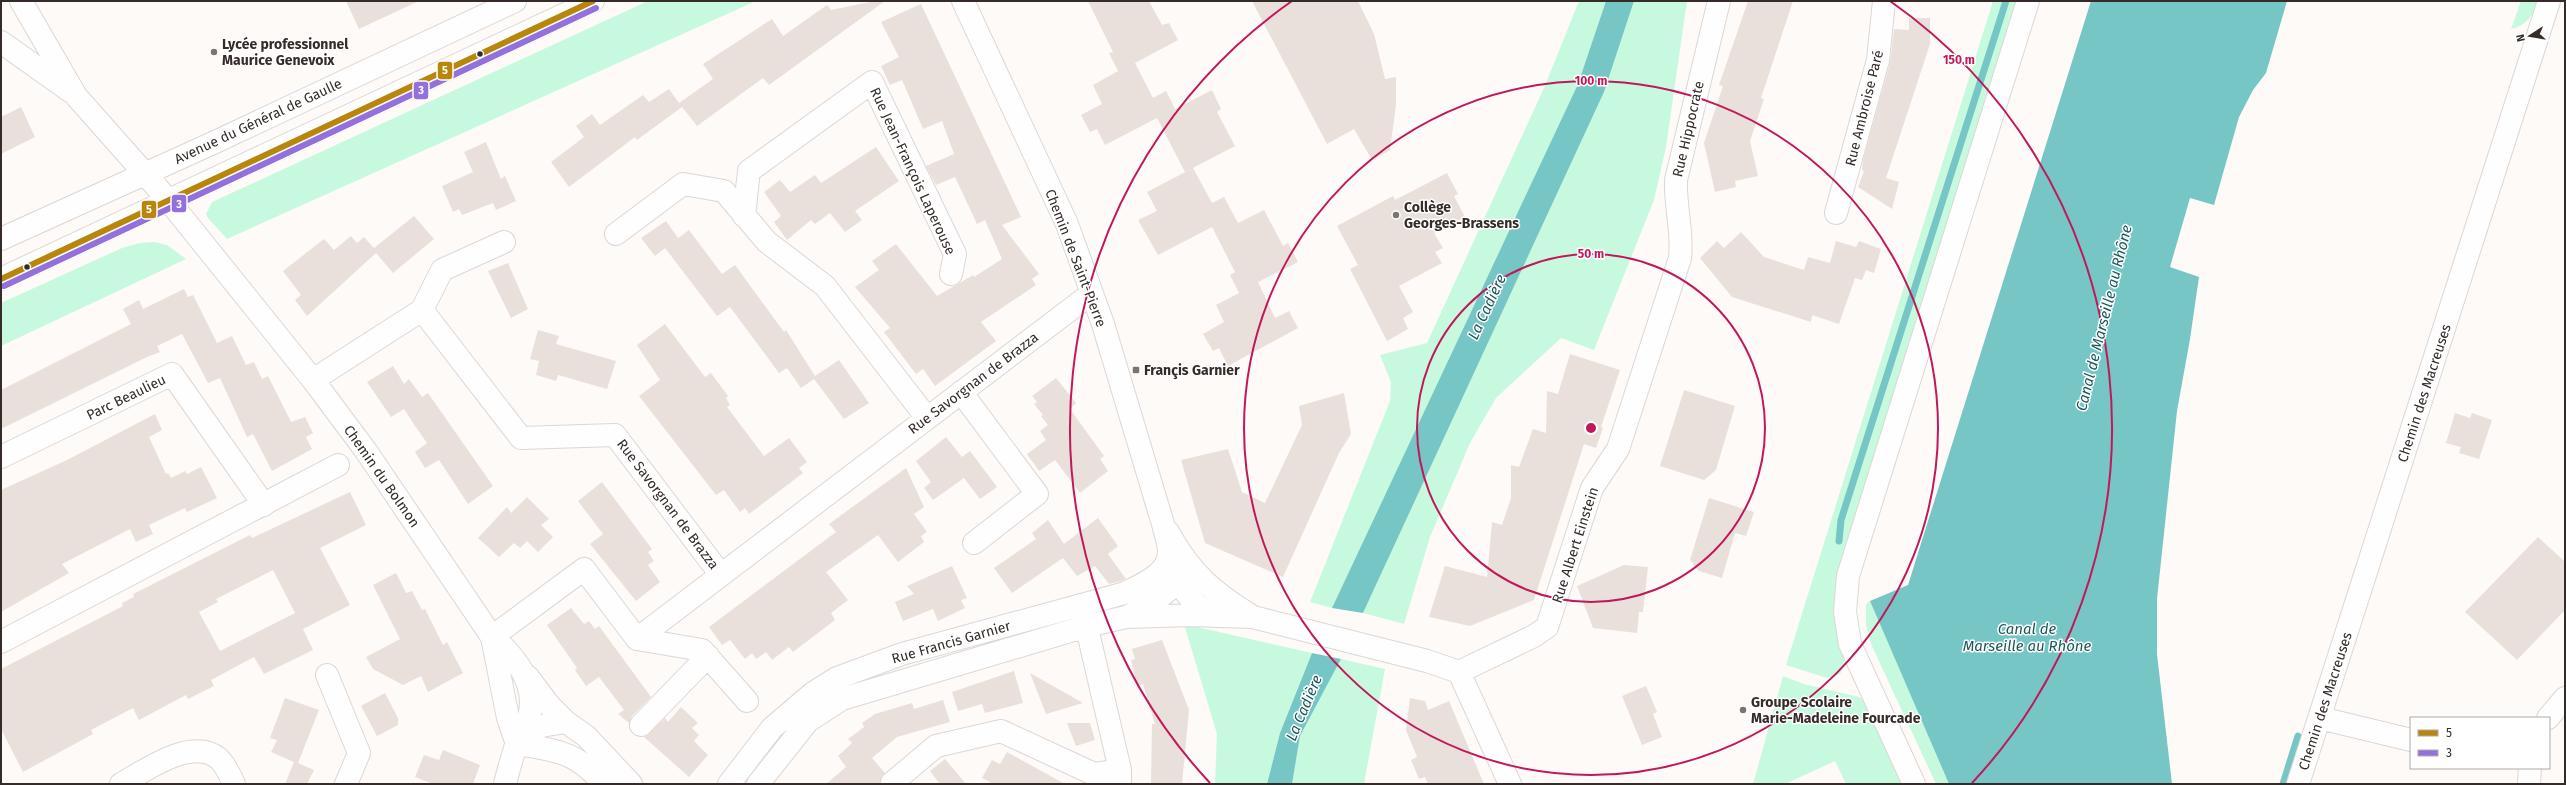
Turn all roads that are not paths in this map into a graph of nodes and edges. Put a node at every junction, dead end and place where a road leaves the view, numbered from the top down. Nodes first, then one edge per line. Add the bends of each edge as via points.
1 (21, 1) edge
2 (514, 1) edge
3 (593, 1) edge
4 (963, 1) edge
5 (1719, 1) edge
6 (1884, 1) edge
7 (2028, 1) edge
8 (2549, 1) edge
9 (1, 42) edge
10 (76, 96) junction
11 (143, 174) junction
12 (169, 201) junction
13 (1836, 213) dead end
14 (744, 216) junction
15 (616, 234) dead end
16 (1, 239) edge
17 (504, 242) dead end
18 (951, 274) dead end
19 (1, 279) edge
20 (1092, 293) junction
21 (1666, 305) joint
22 (422, 310) junction
23 (313, 380) junction
24 (961, 392) junction
25 (927, 418) junction
26 (1, 457) edge
27 (338, 465) dead end
28 (264, 505) junction
29 (1163, 524) junction
30 (974, 543) dead end
31 (1169, 553) junction
32 (721, 575) junction
33 (1184, 575) junction
34 (1082, 605) junction
35 (1126, 617) junction
36 (1216, 617) junction
37 (1253, 617) junction
38 (1087, 626) junction
39 (492, 637) junction
40 (638, 639) junction
41 (1, 642) edge
42 (708, 656) junction
43 (522, 668) junction
44 (1459, 672) junction
45 (327, 674) dead end
46 (2565, 698) edge
47 (747, 701) dead end
48 (2549, 717) edge
49 (2320, 718) junction
50 (566, 722) junction
51 (641, 724) dead end
52 (2410, 740) edge
53 (517, 744) junction
54 (1120, 777) edge
55 (892, 783) edge
56 (121, 784) edge
57 (234, 784) edge
58 (346, 784) edge
59 (505, 784) edge
60 (604, 784) edge
61 (631, 784) edge
62 (729, 784) edge
63 (758, 784) edge
64 (1510, 784) edge
65 (1914, 784) edge
66 (2298, 784) edge

1 - 10 street
2 - 11 street, Avenue du Général de Gaulle
3 - 12 street
4 - 20 street, Chemin de Saint-Pierre via 1067,224
5 - 21 street, Rue Hippocrate via 1676,180 1680,258
6 - 13 street, Rue Ambroise Paré via 1878,60
7 - 65 street via 1848,576 1845,612 1850,644
8 - 49 street, Chemin des Macreuses
9 - 10 street
10 - 11 street, Chemin du Bolmon
11 - 12 street, Chemin du Bolmon
11 - 16 street, Avenue du Général de Gaulle
12 - 19 street
12 - 23 street, Chemin du Bolmon
14 - 15 street via 724,191 683,184
14 - 18 street, Rue Jean-François Laperouse via 749,171 872,82 955,254
14 - 25 street via 767,242 825,286
17 - 22 street via 442,270
20 - 24 street, Rue Savorgnan de Brazza
20 - 29 street, Chemin de Saint-Pierre
21 - 44 street, Rue Albert Einstein via 1618,449 1592,488 1546,627 1528,639
22 - 23 street
22 - 32 street, Rue Savorgnan de Brazza via 521,438 615,435
23 - 39 street, Chemin du Bolmon via 366,451
24 - 25 street, Rue Savorgnan de Brazza
24 - 30 street via 1036,494
25 - 32 street, Rue Savorgnan de Brazza
26 - 28 street, Parc Beaulieu via 172,374
27 - 28 street
28 - 41 street
29 - 31 street
29 - 33 street
31 - 33 street
31 - 34 street, Rue Francis Garnier via 1164,566 1151,580 1125,593
32 - 40 street, Rue Savorgnan de Brazza
33 - 35 street via 1152,604
33 - 36 street via 1190,600
33 - 37 street via 1209,587
34 - 38 street
34 - 62 street, Rue Francis Garnier via 902,654 838,678 813,693 772,728
35 - 36 street
35 - 38 street, Rue Francis Garnier
36 - 37 street
37 - 44 street via 1427,661
38 - 54 street
38 - 63 street, Rue Francis Garnier via 842,699 808,721
39 - 40 street via 584,569
39 - 43 street
39 - 53 street, Chemin du Bolmon via 508,718
40 - 42 street via 702,650
42 - 47 street
42 - 51 street
43 - 50 street via 535,689
43 - 53 street via 529,688 530,716
44 - 64 street
45 - 58 street via 359,753
46 - 48 street
49 - 52 street
49 - 66 street, Chemin des Macreuses
50 - 53 street via 541,726
50 - 61 street via 586,736
53 - 59 street
53 - 60 street via 559,751 576,758 588,766
54 - 55 street via 1094,774 1001,731 936,746
56 - 57 street via 180,753 192,750 206,751 218,758

